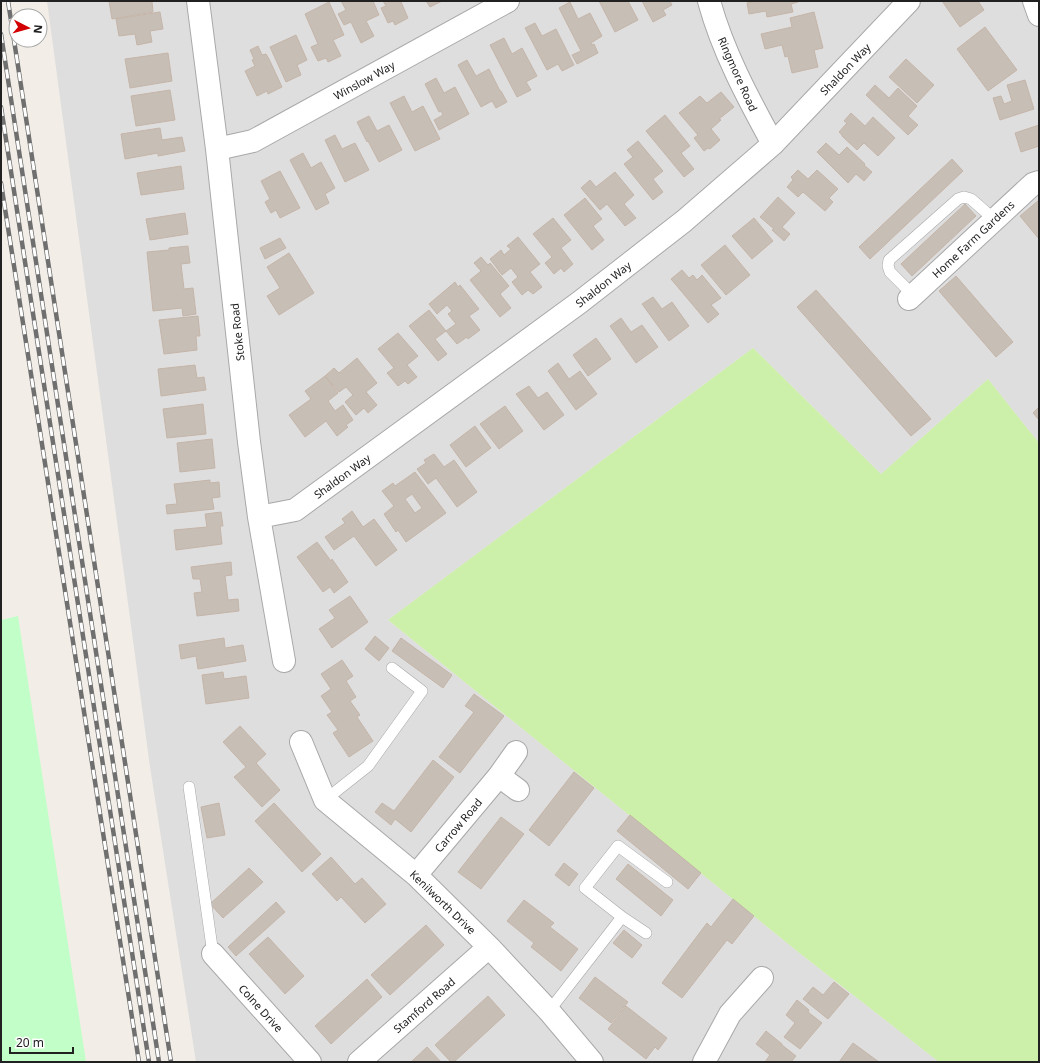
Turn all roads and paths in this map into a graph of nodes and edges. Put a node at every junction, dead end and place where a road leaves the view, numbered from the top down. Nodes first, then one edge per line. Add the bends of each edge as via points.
1 (198, 1) edge
2 (508, 1) edge
3 (709, 1) edge
4 (909, 1) edge
5 (1034, 1) edge
6 (1039, 15) edge
7 (773, 144) junction
8 (217, 149) junction
9 (1039, 182) edge
10 (995, 220) junction
11 (911, 297) joint
12 (259, 516) junction
13 (284, 661) dead end
14 (392, 668) dead end
15 (301, 742) dead end
16 (516, 752) dead end
17 (499, 776) junction
18 (189, 787) dead end
19 (518, 790) dead end
20 (325, 800) junction
21 (416, 875) junction
22 (667, 882) dead end
23 (622, 917) junction
24 (646, 933) dead end
25 (489, 948) junction
26 (213, 954) joint
27 (762, 978) dead end
28 (549, 1011) junction
29 (310, 1062) edge
30 (359, 1062) edge
31 (592, 1062) edge
32 (704, 1062) edge

1 - 8 street, Stoke Road
2 - 8 street, Winslow Way via 253,141
3 - 7 street, Ringmore Road via 730,60
4 - 7 street, Shaldon Way
5 - 6 street
7 - 12 street, Shaldon Way via 684,222 580,302 295,510
8 - 12 street, Stoke Road
9 - 10 street, Home Farm Gardens via 1033,184
10 - 11 street, Home Farm Gardens
10 - 11 lane via 971,199 958,199 889,260 890,272
12 - 13 street, Stoke Road
14 - 20 lane via 422,691 368,766
15 - 20 street, Kenilworth Drive
16 - 17 street, Carrow Road
17 - 19 street
17 - 21 street, Carrow Road
18 - 26 lane
20 - 21 street, Kenilworth Drive
21 - 25 street, Kenilworth Drive
22 - 23 lane via 618,846 585,888
23 - 24 lane
23 - 28 lane
25 - 28 street, Kenilworth Drive
25 - 30 street, Stamford Road
26 - 29 street, Colne Drive
27 - 32 street via 730,1014
28 - 31 street, Kenilworth Drive

